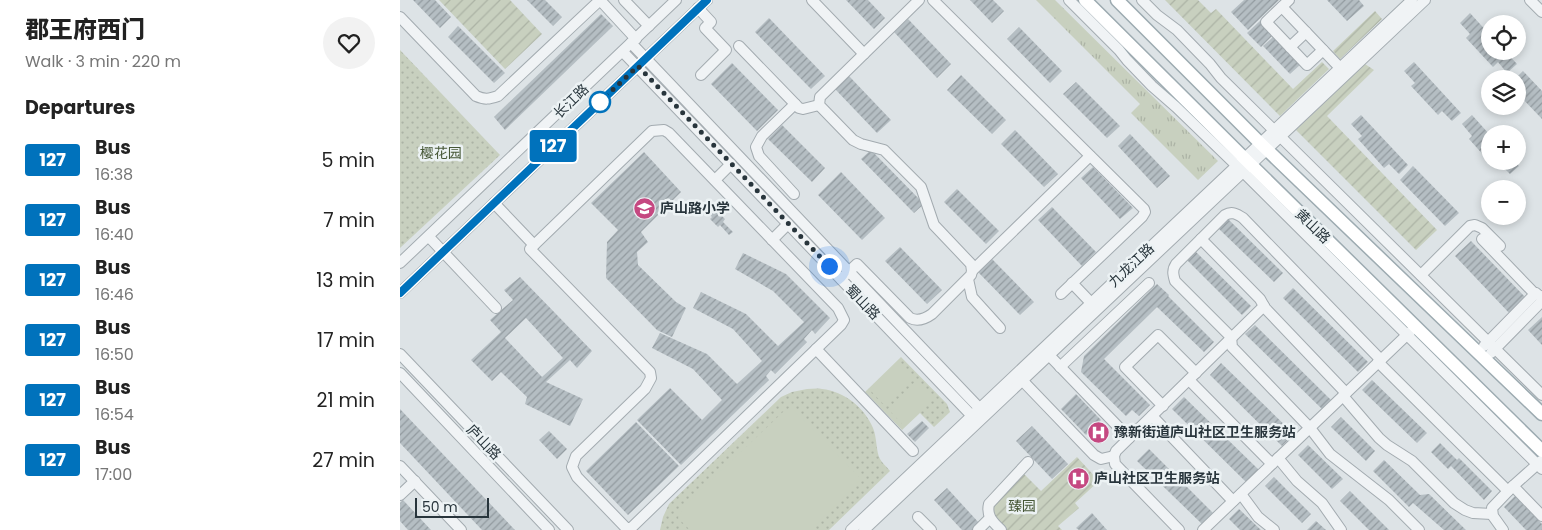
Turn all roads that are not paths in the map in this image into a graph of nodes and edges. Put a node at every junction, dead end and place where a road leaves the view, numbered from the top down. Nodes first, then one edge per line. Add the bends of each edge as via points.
1 (600, 0) edge
2 (624, 0) edge
3 (676, 0) edge
4 (707, 0) edge
5 (812, 0) edge
6 (919, 0) edge
7 (933, 0) edge
8 (1069, 0) edge
9 (1085, 0) edge
10 (1117, 0) edge
11 (1142, 0) edge
12 (1412, 0) edge
13 (1425, 0) edge
14 (1530, 0) edge
15 (1285, 3) edge
16 (698, 8) junction
17 (1542, 12) edge
18 (400, 17) edge
19 (649, 26) junction
20 (1306, 32) junction
21 (634, 41) junction
22 (739, 46) dead end
23 (1290, 47) junction
24 (1323, 50) junction
25 (623, 52) junction
26 (864, 54) junction
27 (641, 62) junction
28 (1343, 71) junction
29 (700, 75) dead end
30 (795, 104) junction
31 (819, 105) junction
32 (1277, 133) junction
33 (1263, 146) junction
34 (1090, 156) junction
35 (731, 164) junction
36 (1243, 165) junction
37 (715, 180) junction
38 (794, 194) dead end
39 (494, 203) junction
40 (788, 224) junction
41 (429, 236) junction
42 (1201, 239) junction
43 (772, 240) junction
44 (1482, 240) dead end
45 (534, 245) junction
46 (1500, 246) dead end
47 (442, 251) junction
48 (400, 263) edge
49 (845, 275) junction
50 (970, 275) junction
51 (1421, 275) junction
52 (1072, 283) junction
53 (1149, 283) dead end
54 (400, 293) edge
55 (1061, 294) dead end
56 (1540, 296) edge
57 (1094, 306) junction
58 (1264, 306) junction
59 (496, 308) dead end
60 (1000, 328) dead end
61 (1410, 331) junction
62 (1231, 338) junction
63 (1492, 345) junction
64 (816, 349) junction
65 (1046, 352) junction
66 (400, 354) edge
67 (1481, 356) junction
68 (1380, 361) junction
69 (1060, 367) junction
70 (400, 374) edge
71 (1192, 376) junction
72 (1019, 377) junction
73 (1345, 395) junction
74 (1542, 395) edge
75 (1163, 406) junction
76 (1542, 414) edge
77 (979, 416) junction
78 (1152, 416) junction
79 (1310, 428) junction
80 (1129, 438) junction
81 (913, 451) dead end
82 (1542, 451) edge
83 (1114, 456) junction
84 (1275, 461) junction
85 (1028, 462) dead end
86 (1540, 465) edge
87 (400, 466) edge
88 (414, 481) junction
89 (1511, 488) junction
90 (400, 495) edge
91 (1237, 498) junction
92 (1492, 514) junction
93 (918, 516) dead end
94 (1542, 516) edge
95 (990, 518) junction
96 (542, 522) junction
97 (1210, 528) edge
98 (461, 530) edge
99 (533, 530) edge
100 (549, 530) edge
101 (568, 530) edge
102 (628, 530) edge
103 (851, 530) edge
104 (864, 530) edge
105 (931, 530) edge
106 (978, 530) edge
107 (1001, 530) edge
108 (1179, 530) edge
109 (1274, 530) edge
110 (1341, 530) edge
111 (1419, 530) edge
112 (1504, 530) edge

1 - 18 street via 498,96 490,99 476,96
1 - 21 street, 蜀山路
2 - 19 street
3 - 19 street, 长江路
4 - 16 street, 长江路
5 - 26 street
6 - 26 street
7 - 34 street
8 - 36 street via 1152,86
9 - 36 main road, 黄山路
10 - 33 main road, 黄山路
11 - 32 street
12 - 28 street, 九龙江路
13 - 28 street, 九龙江路
14 - 17 street
15 - 20 street
15 - 23 street via 1266,22
16 - 27 street, 长江路
16 - 29 street via 711,22 705,28 726,50
19 - 21 street, 长江路
20 - 23 street
20 - 24 street
21 - 25 street, 长江路
21 - 27 street, 蜀山路
22 - 30 street
23 - 24 street via 1307,65
24 - 28 street
25 - 27 street, 蜀山路
25 - 41 street, 长江路
26 - 31 street via 820,97
27 - 35 street, 蜀山路
27 - 39 street, 长江路
27 - 49 street, 蜀山路
28 - 32 street, 九龙江路
30 - 31 street via 803,109
30 - 38 street via 762,136 756,148 759,156
31 - 50 street via 853,140 884,150 921,186 934,225 971,264
32 - 33 street, 九龙江路
32 - 51 street
33 - 36 street, 九龙江路
33 - 67 main road, 黄山路
34 - 50 street
34 - 52 street via 1145,212
35 - 37 street
35 - 40 street, 蜀山路
36 - 57 street, 九龙江路
36 - 61 main road, 黄山路
37 - 43 street
37 - 45 street via 669,133 652,131
39 - 45 street
39 - 47 street, 长江路
40 - 43 street
40 - 49 street, 蜀山路
41 - 47 street
41 - 48 street, 长江路
42 - 58 street
42 - 62 street via 1172,271 1175,280
42 - 68 street via 1228,214 1243,218
43 - 64 street via 843,316 841,325
44 - 56 street
45 - 102 street via 530,249 650,372 649,383 576,456 572,467 577,477
46 - 51 street via 1478,225 1470,226
47 - 54 street, 长江路
47 - 59 street
49 - 50 street via 857,264 910,318 916,320 932,314
49 - 77 street, 蜀山路
50 - 60 street via 972,297
51 - 63 street
52 - 55 street
52 - 57 street
53 - 69 street
56 - 63 street
57 - 65 street, 九龙江路
58 - 62 street
58 - 73 street
61 - 68 street
61 - 82 main road, 黄山路
61 - 86 street
62 - 71 street
62 - 79 street via 1232,347
63 - 67 street
63 - 74 street
64 - 81 street
64 - 102 street
65 - 69 street
65 - 72 street, 九龙江路
66 - 101 street, 庐山路
67 - 76 main road, 黄山路
68 - 73 street
68 - 89 street
69 - 80 street
70 - 96 street, 庐山路
71 - 75 street
71 - 75 street via 1158,335 1125,366
71 - 84 street
72 - 77 street, 九龙江路
72 - 83 street via 1094,455 1101,459
73 - 79 street
73 - 92 street via 1379,438 1412,461 1454,503 1473,513
75 - 78 street
77 - 103 street, 九龙江路
77 - 104 street, 九龙江路
78 - 80 street
78 - 91 street
79 - 84 street
79 - 111 street via 1330,454 1389,500
80 - 83 street
83 - 108 street via 1121,470
84 - 91 street
84 - 110 street via 1322,503
85 - 95 street via 991,500 987,511
86 - 89 street
87 - 88 street
88 - 90 street
88 - 98 street
89 - 92 street via 1492,508
89 - 94 street
91 - 97 street
91 - 109 street
92 - 112 street
93 - 105 street
95 - 106 street
95 - 107 street
96 - 99 street
96 - 100 street, 庐山路

